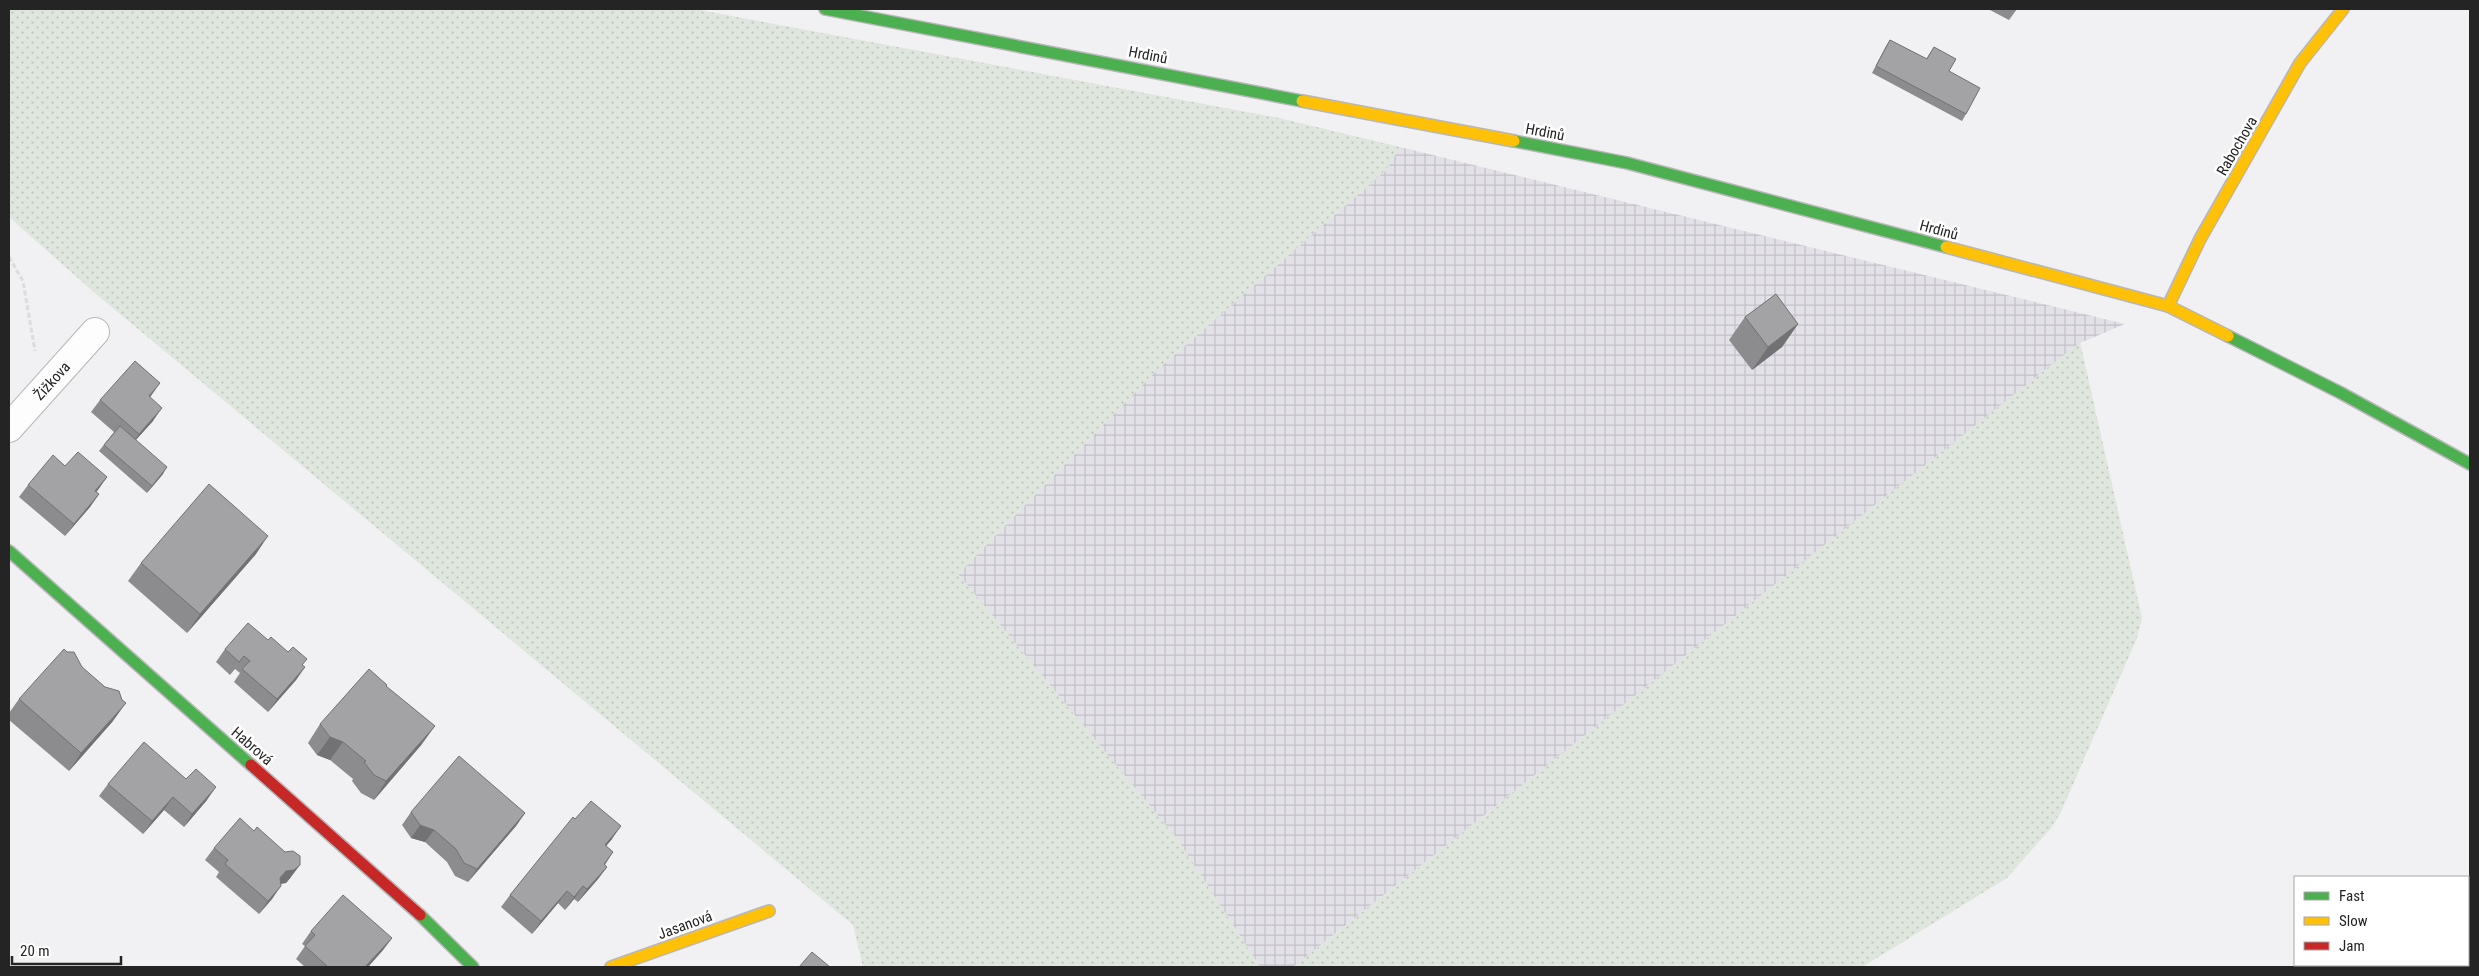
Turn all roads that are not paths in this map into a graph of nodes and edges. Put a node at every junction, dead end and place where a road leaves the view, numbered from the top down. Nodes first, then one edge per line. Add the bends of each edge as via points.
1 (825, 9) edge
2 (2343, 9) edge
3 (2168, 306) junction
4 (94, 332) dead end
5 (9, 428) edge
6 (2470, 464) edge
7 (9, 551) edge
8 (769, 911) dead end
9 (473, 967) edge
10 (611, 967) edge

1 - 3 street, Hrdinů via 1627,162
2 - 3 street, Rabochova via 2300,63 2200,239
3 - 6 street, Hrdinů via 2244,342
4 - 5 street, Žižkova
7 - 9 street, Habrová via 441,932
8 - 10 street, Jasanová

